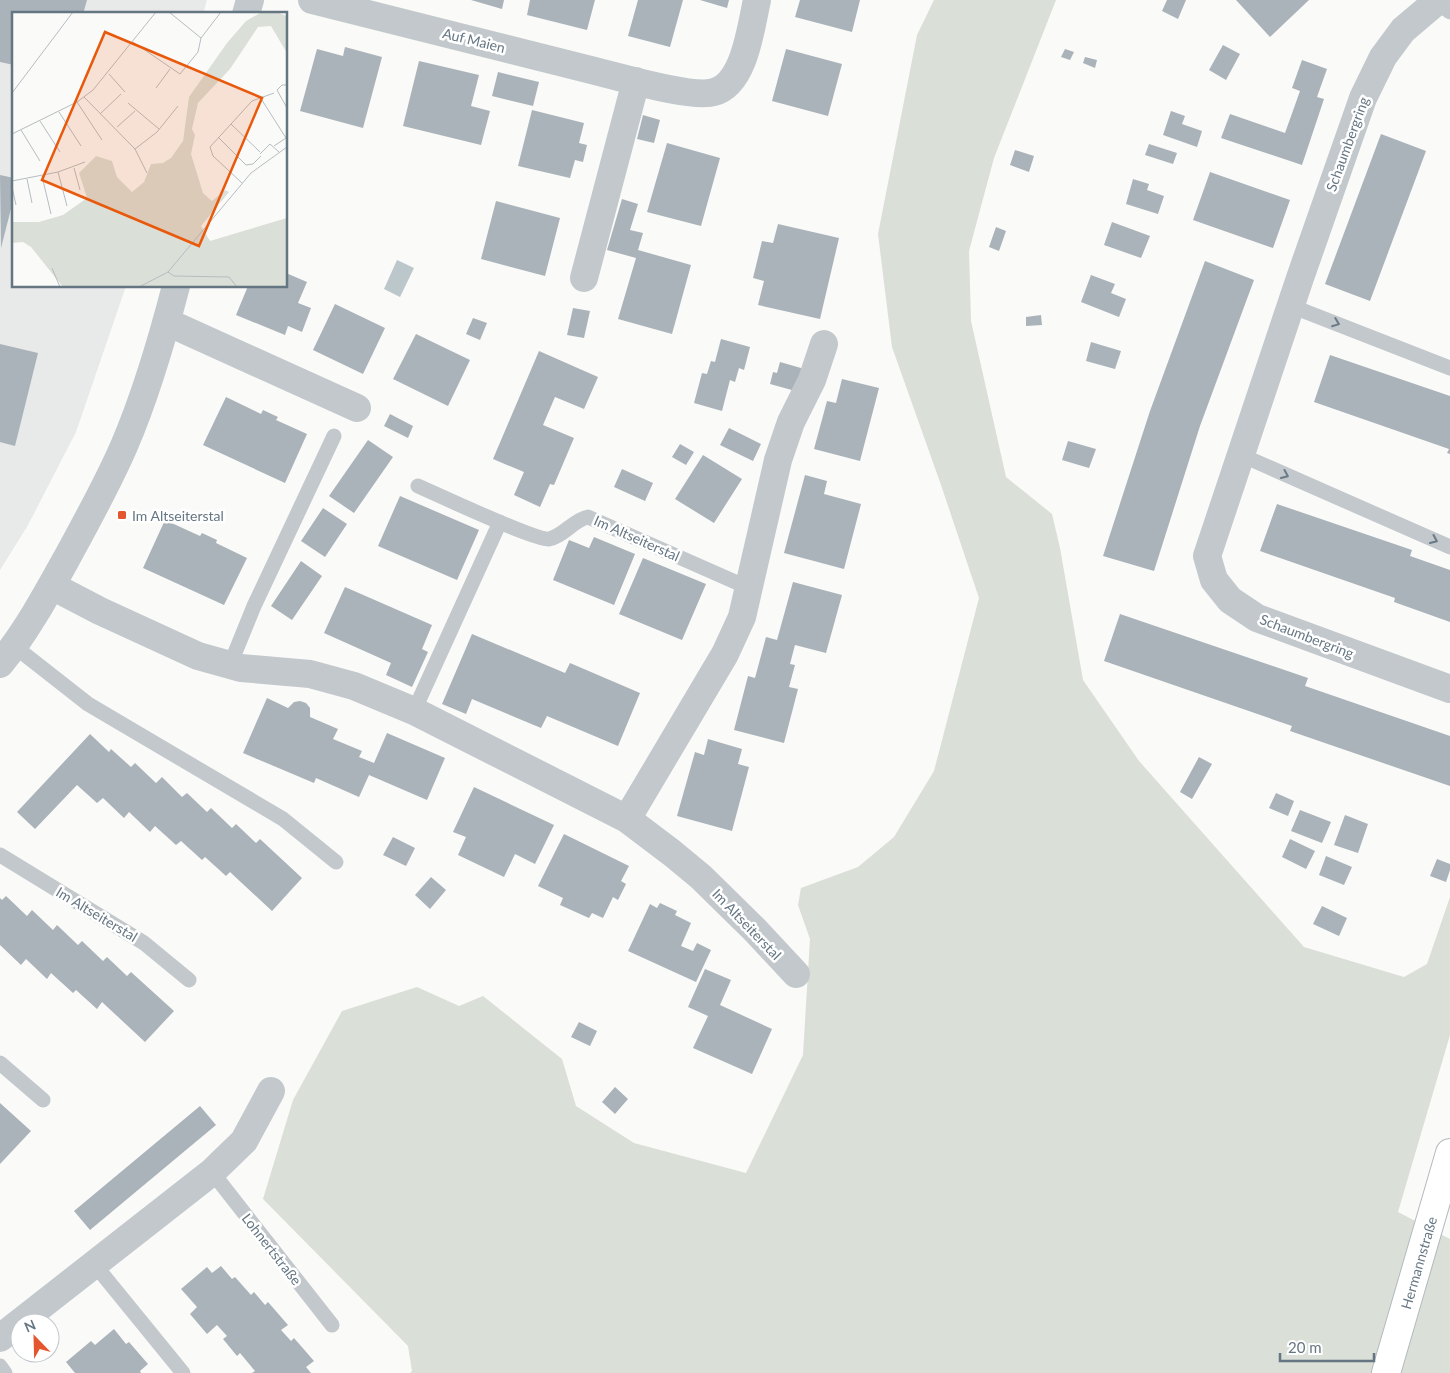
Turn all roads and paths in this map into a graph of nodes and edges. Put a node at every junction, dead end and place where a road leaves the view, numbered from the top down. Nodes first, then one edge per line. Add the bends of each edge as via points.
1 (312, 0) edge
2 (757, 0) edge
3 (1441, 4) edge
4 (636, 81) junction
5 (584, 278) dead end
6 (176, 288) edge
7 (1291, 306) junction
8 (167, 322) junction
9 (824, 344) dead end
10 (1450, 368) edge
11 (357, 408) dead end
12 (334, 436) dead end
13 (1240, 455) junction
14 (418, 486) dead end
15 (500, 522) junction
16 (1450, 546) edge
17 (52, 586) junction
18 (749, 588) junction
19 (7, 655) edge
20 (230, 665) junction
21 (1450, 690) edge
22 (414, 711) junction
23 (626, 819) junction
24 (0, 855) edge
25 (336, 862) dead end
26 (796, 974) dead end
27 (189, 980) dead end
28 (0, 1063) edge
29 (271, 1091) dead end
30 (43, 1100) dead end
31 (1450, 1153) edge
32 (212, 1172) junction
33 (95, 1265) junction
34 (332, 1325) dead end
35 (0, 1338) edge
36 (0, 1366) edge
37 (5, 1373) edge
38 (183, 1373) edge
39 (1386, 1373) edge

1 - 4 street, Auf Maien
2 - 4 street, Auf Maien via 740,68 728,84 714,93 691,93
3 - 7 street, Schaumbergring via 1403,30 1383,58 1363,98
4 - 5 street
6 - 8 street
7 -> 10 lane
7 - 13 street, Schaumbergring
8 - 11 street
8 - 17 street via 124,445 98,502
9 - 18 street via 778,460
12 - 20 lane
13 -> 16 lane
13 - 21 street, Schaumbergring via 1207,556 1214,580 1230,600 1257,618
14 - 15 lane, Im Altseiterstal
15 - 18 lane, Im Altseiterstal via 546,540 556,537 580,518 588,517
15 - 22 lane
17 - 19 street
17 - 20 street, Im Altseiterstal via 198,656
18 - 23 street via 742,617 725,654
19 - 25 lane via 284,819
20 - 22 street, Im Altseiterstal via 310,674 354,686
22 - 23 street, Im Altseiterstal
23 - 26 street, Im Altseiterstal via 701,877
24 - 27 lane, Im Altseiterstal via 144,943
28 - 30 lane
29 - 32 street via 244,1141
31 - 39 street, Hermannstraße
32 - 33 street
32 - 34 lane, Lohnertstraße
33 - 35 street
33 - 38 lane
36 - 37 lane

